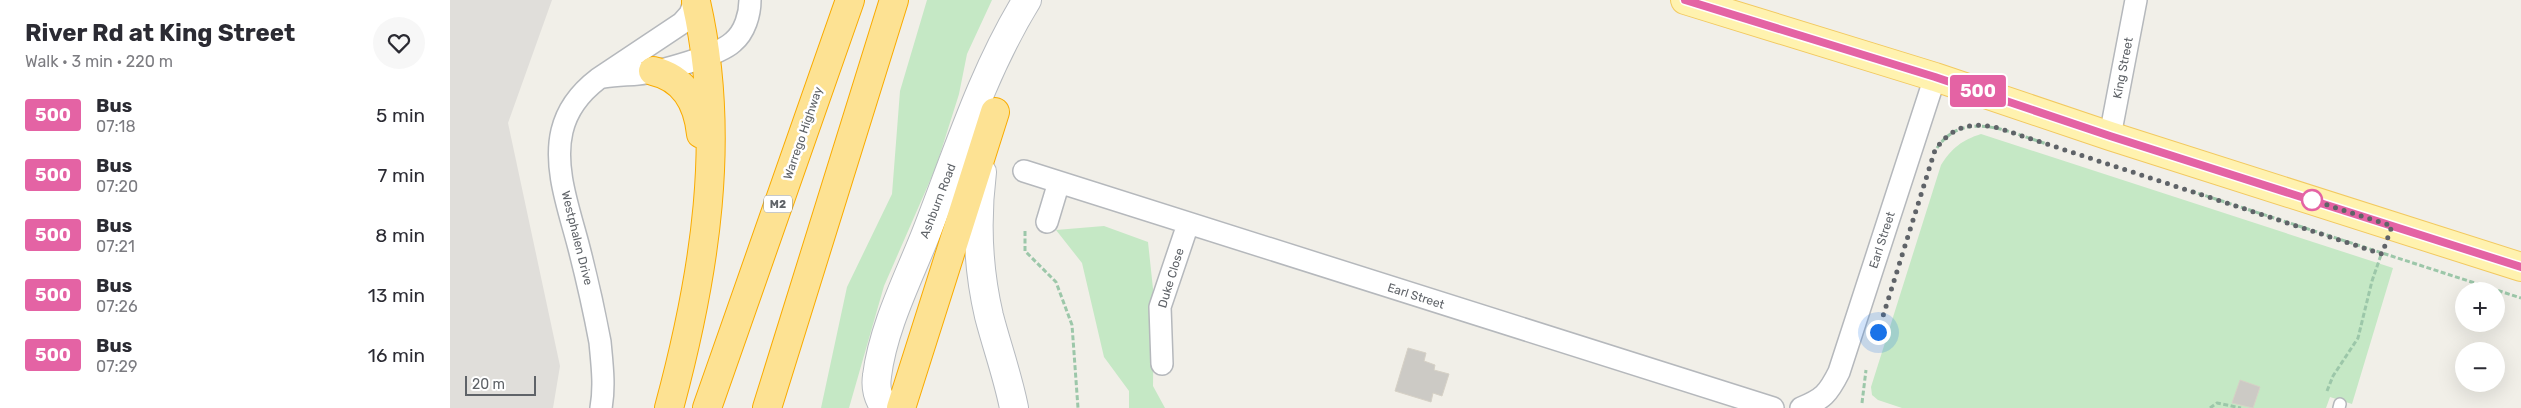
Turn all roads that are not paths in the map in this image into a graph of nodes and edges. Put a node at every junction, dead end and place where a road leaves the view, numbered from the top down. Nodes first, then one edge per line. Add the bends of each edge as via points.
1 (750, 0) edge
2 (850, 0) edge
3 (894, 0) edge
4 (1029, 0) edge
5 (1688, 0) edge
6 (2136, 0) edge
7 (696, 1) edge
8 (706, 56) junction
9 (653, 71) junction
10 (1935, 77) junction
11 (598, 79) junction
12 (995, 112) junction
13 (2110, 136) junction
14 (1024, 171) dead end
15 (1059, 182) junction
16 (707, 218) junction
17 (1047, 222) road end
18 (1188, 224) junction
19 (2521, 267) edge
20 (1162, 364) dead end
21 (1825, 404) edge
22 (601, 408) edge
23 (669, 408) edge
24 (707, 408) edge
25 (767, 408) edge
26 (885, 408) edge
27 (901, 408) edge
28 (1014, 408) edge
29 (1773, 408) edge
30 (1801, 408) edge

1 - 8 street via 741,33 733,42
2 - 24 highway, Warrego Highway / M2
3 - 25 highway
4 - 12 street, Ashburn Road
4 - 26 street, Ashburn Road via 1009,31 984,84 887,333 876,382
5 - 10 main road
6 - 13 street, King Street
7 - 8 highway
7 - 11 street, Westphalen Drive via 682,23
8 - 9 street
8 - 16 highway via 712,129
9 - 11 street
9 - 16 highway via 679,83 695,105 702,138
10 - 13 main road
10 - 21 street, Earl Street via 1839,372
11 - 22 street, Westphalen Drive via 570,110 560,148 562,177 600,342 603,369
12 - 27 highway
12 - 28 street, Ashburn Road via 980,186 979,240 986,299
13 - 19 main road
14 - 15 street, Earl Street
15 - 17 street
15 - 18 street, Earl Street
16 - 23 highway via 694,301
18 - 20 street, Duke Close via 1160,307
18 - 29 street, Earl Street
21 - 30 street, Earl Street

